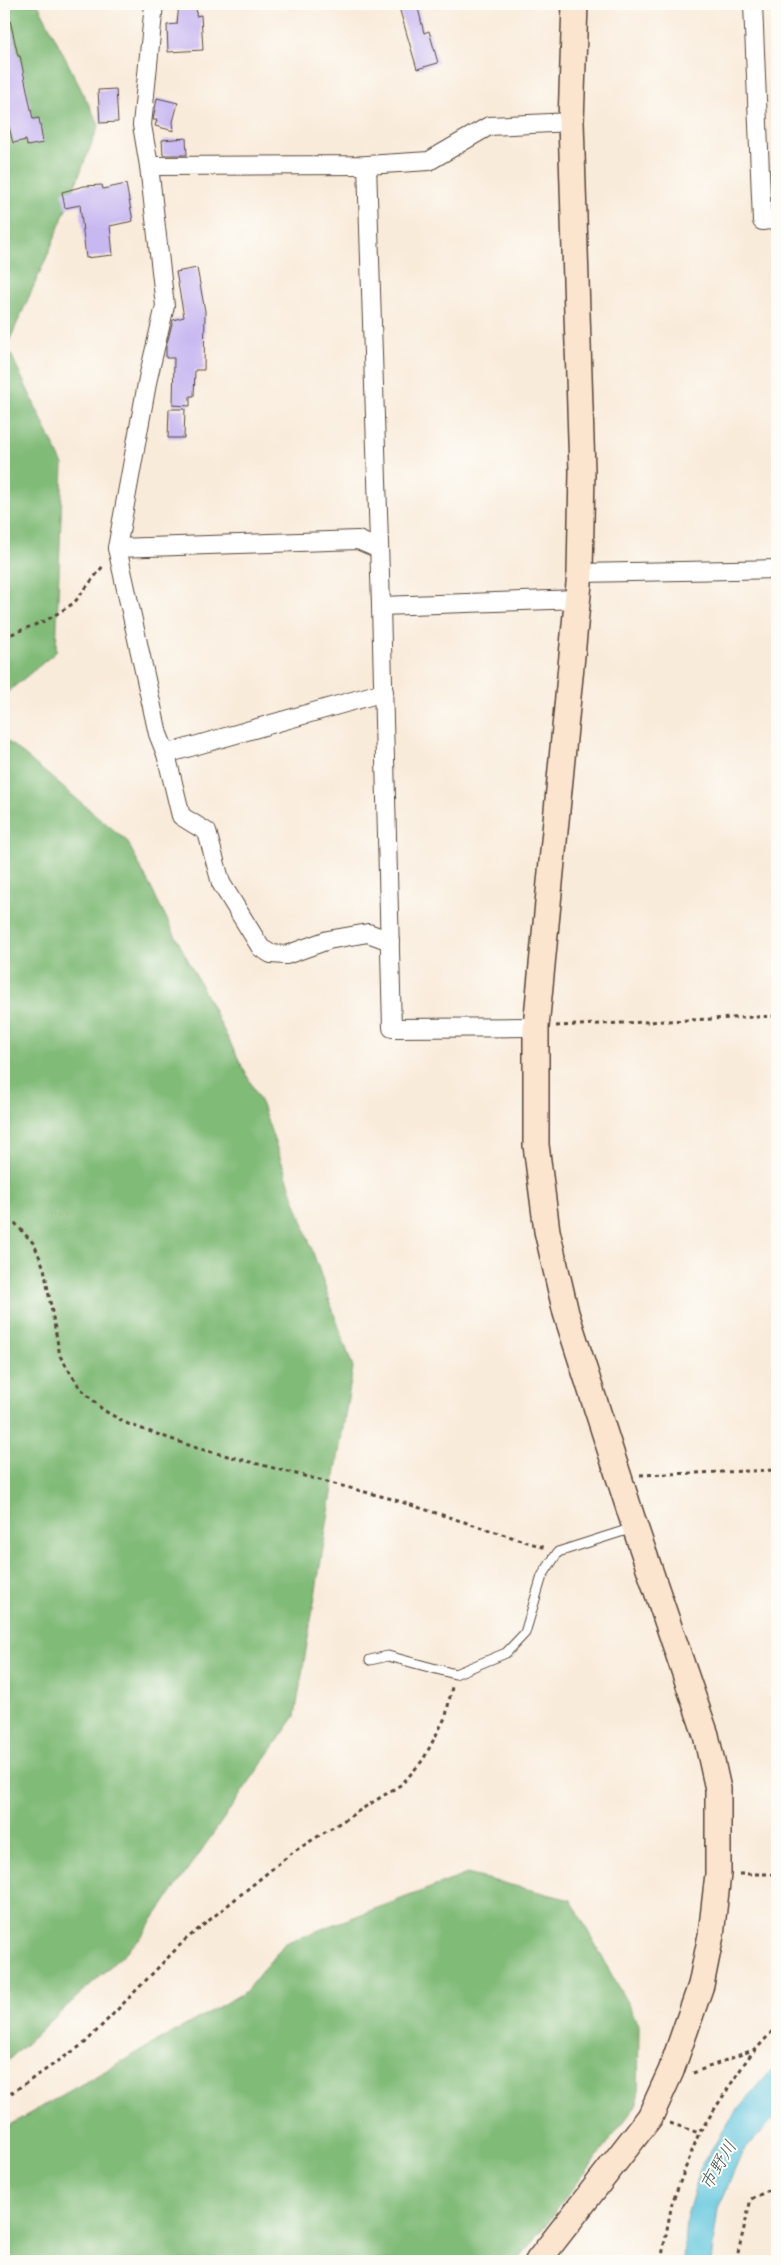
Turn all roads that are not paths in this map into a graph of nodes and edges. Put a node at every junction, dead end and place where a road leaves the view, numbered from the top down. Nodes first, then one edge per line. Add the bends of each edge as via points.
1 (154, 4) edge
2 (575, 4) edge
3 (753, 4) edge
4 (572, 122) junction
5 (367, 165) junction
6 (150, 166) junction
7 (777, 219) edge
8 (118, 548) junction
9 (380, 549) junction
10 (777, 569) edge
11 (580, 573) junction
12 (578, 598) junction
13 (381, 606) junction
14 (384, 692) junction
15 (166, 754) junction
16 (390, 941) junction
17 (536, 1027) junction
18 (635, 1527) junction
19 (370, 1660) dead end
20 (538, 2261) edge

1 - 6 street via 142,125
2 - 4 street
3 - 7 street via 762,221
4 - 5 street via 489,126 429,161
4 - 11 street via 582,471
5 - 6 street
5 - 9 street
6 - 8 street via 165,306 148,378
8 - 9 street via 358,540
8 - 15 street via 158,734
9 - 13 street
10 - 11 street
11 - 12 street
12 - 13 street
12 - 17 street
13 - 14 street
14 - 15 street
14 - 16 street
15 - 16 street via 181,816 208,832 222,883 261,948 271,954 286,955 328,940 368,933
16 - 17 street via 392,1028
17 - 18 street via 536,1145 547,1231 566,1313
18 - 19 lane via 558,1552 542,1576 525,1633 506,1653 455,1674 388,1656
18 - 20 street via 706,1735 718,1789 718,1874 711,1935 701,1985 650,2117

